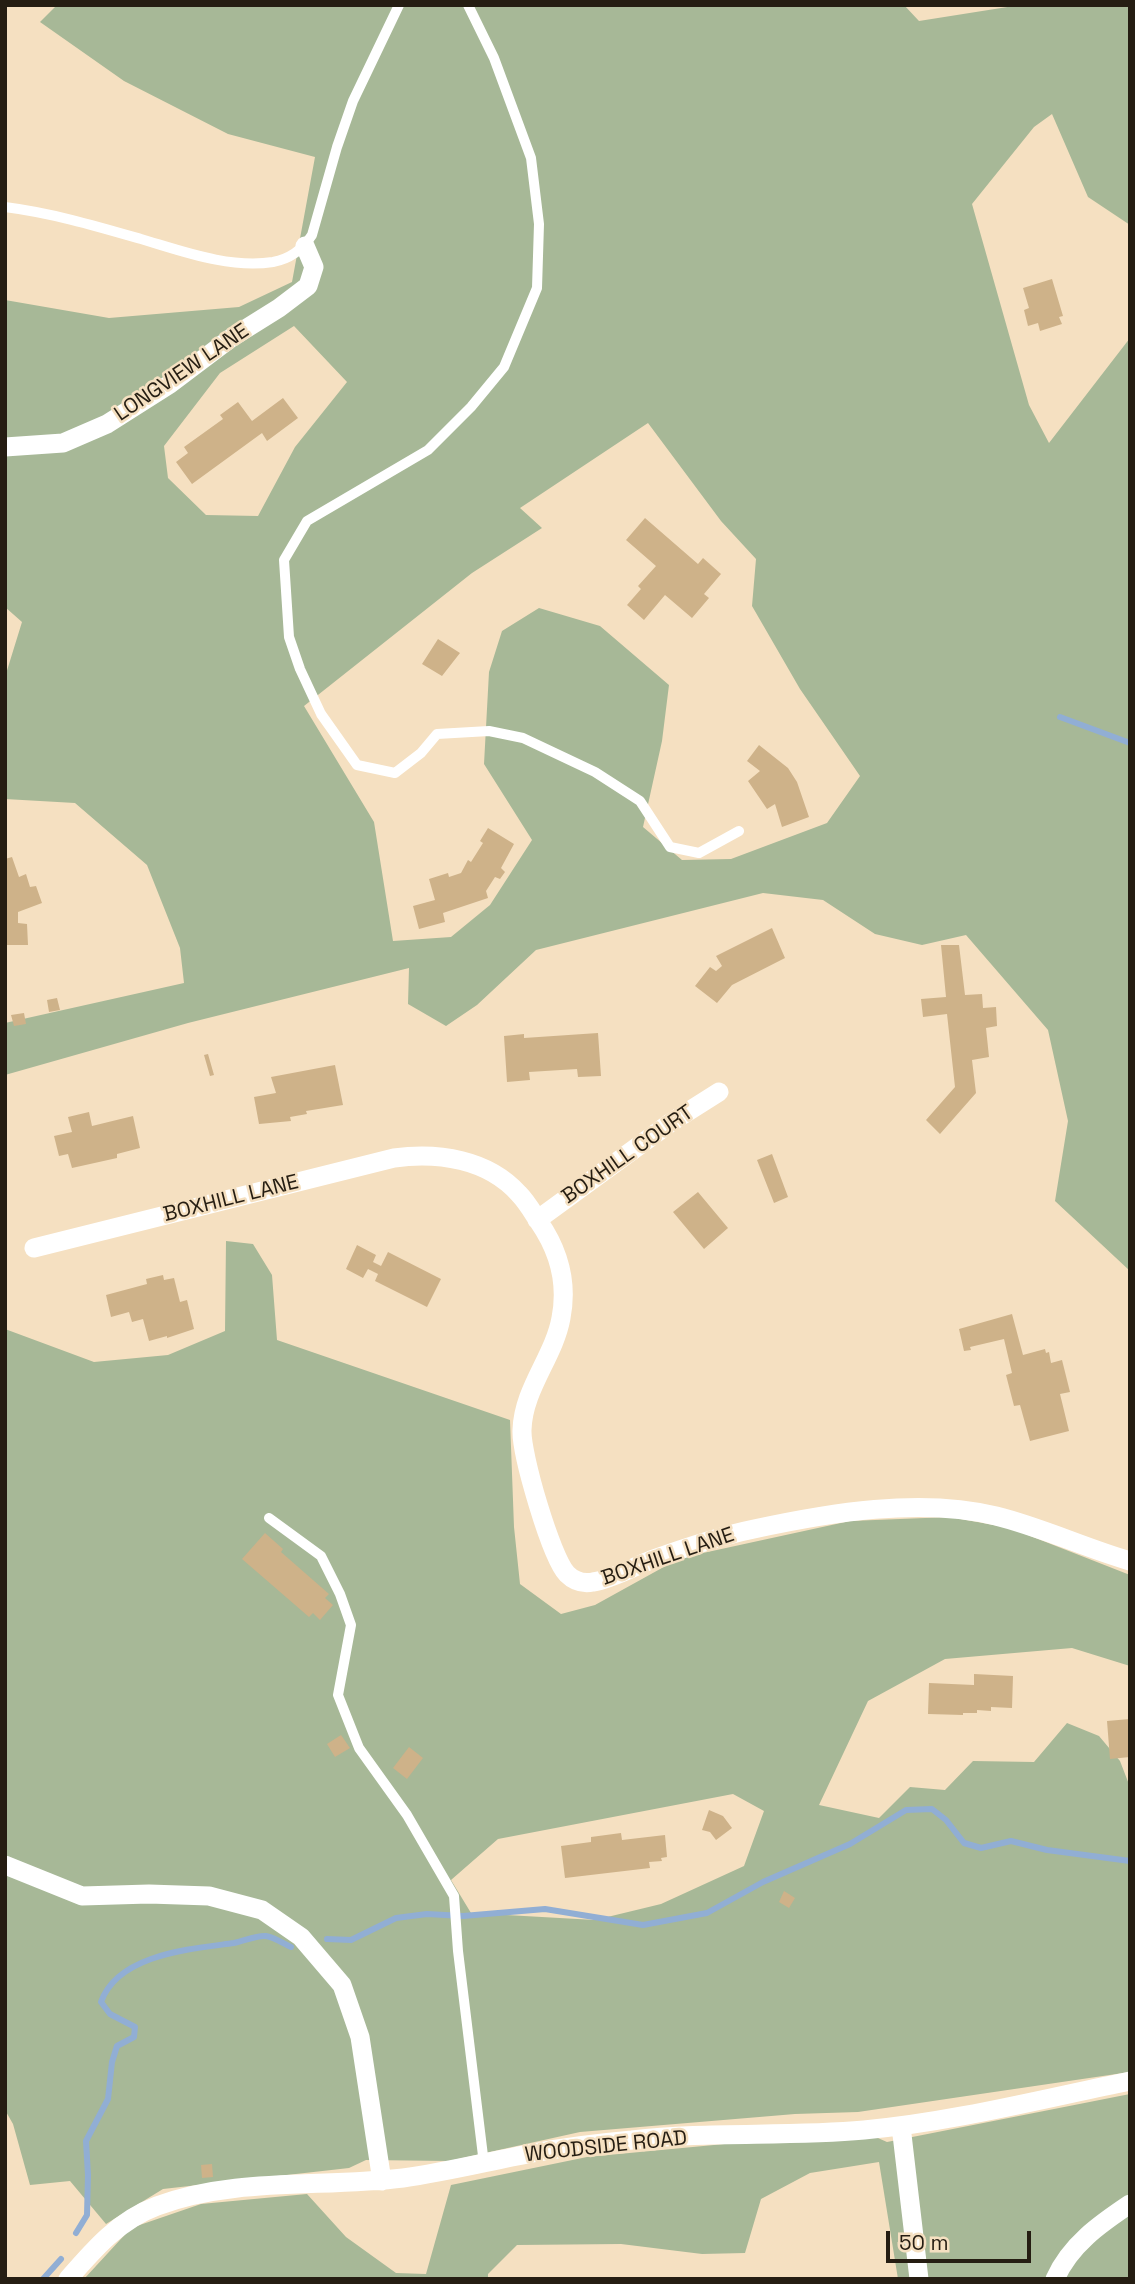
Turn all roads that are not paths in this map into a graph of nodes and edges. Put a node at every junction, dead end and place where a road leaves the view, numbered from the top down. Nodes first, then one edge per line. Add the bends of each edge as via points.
1 (399, 5) edge
2 (468, 5) edge
3 (5, 207) edge
4 (305, 246) junction
5 (5, 447) edge
6 (738, 831) dead end
7 (719, 1092) dead end
8 (537, 1220) junction
9 (34, 1248) dead end
10 (269, 1518) dead end
11 (1130, 1561) edge
12 (5, 1866) edge
13 (1130, 2081) edge
14 (901, 2126) junction
15 (484, 2164) junction
16 (382, 2181) junction
17 (1130, 2204) edge
18 (68, 2279) edge
19 (919, 2279) edge
20 (1055, 2279) edge

1 - 4 lane via 353,101
2 - 6 lane via 494,58 531,158 539,224 537,288 504,367 463,415 428,450 307,521 284,560 289,637 321,714 357,765 395,773 437,734 489,731 523,738 596,772 640,801 670,847 699,853
3 - 4 lane via 74,220 228,261 276,261
4 - 5 street, LONGVIEW LANE via 314,267 308,286 170,384 107,424 63,443
7 - 8 street, BOXHILL COURT
8 - 9 street, BOXHILL LANE via 519,1193 487,1171 448,1157 416,1155
8 - 11 street, BOXHILL LANE via 553,1243 562,1269 563,1296 561,1319 523,1415 522,1447 545,1530 573,1579 593,1582 765,1527 900,1509 953,1509 996,1516
10 - 15 lane via 321,1556 340,1594 351,1625 338,1695 359,1748 407,1815 454,1896
12 - 16 street via 82,1896 209,1896 262,1910 301,1937 342,1985 360,2037
13 - 14 street, WOODSIDE ROAD
14 - 15 street, WOODSIDE ROAD via 637,2139
14 - 19 street
15 - 16 street, WOODSIDE ROAD
16 - 18 street, WOODSIDE ROAD via 203,2193 167,2203 127,2221 107,2236
17 - 20 street via 1078,2243

